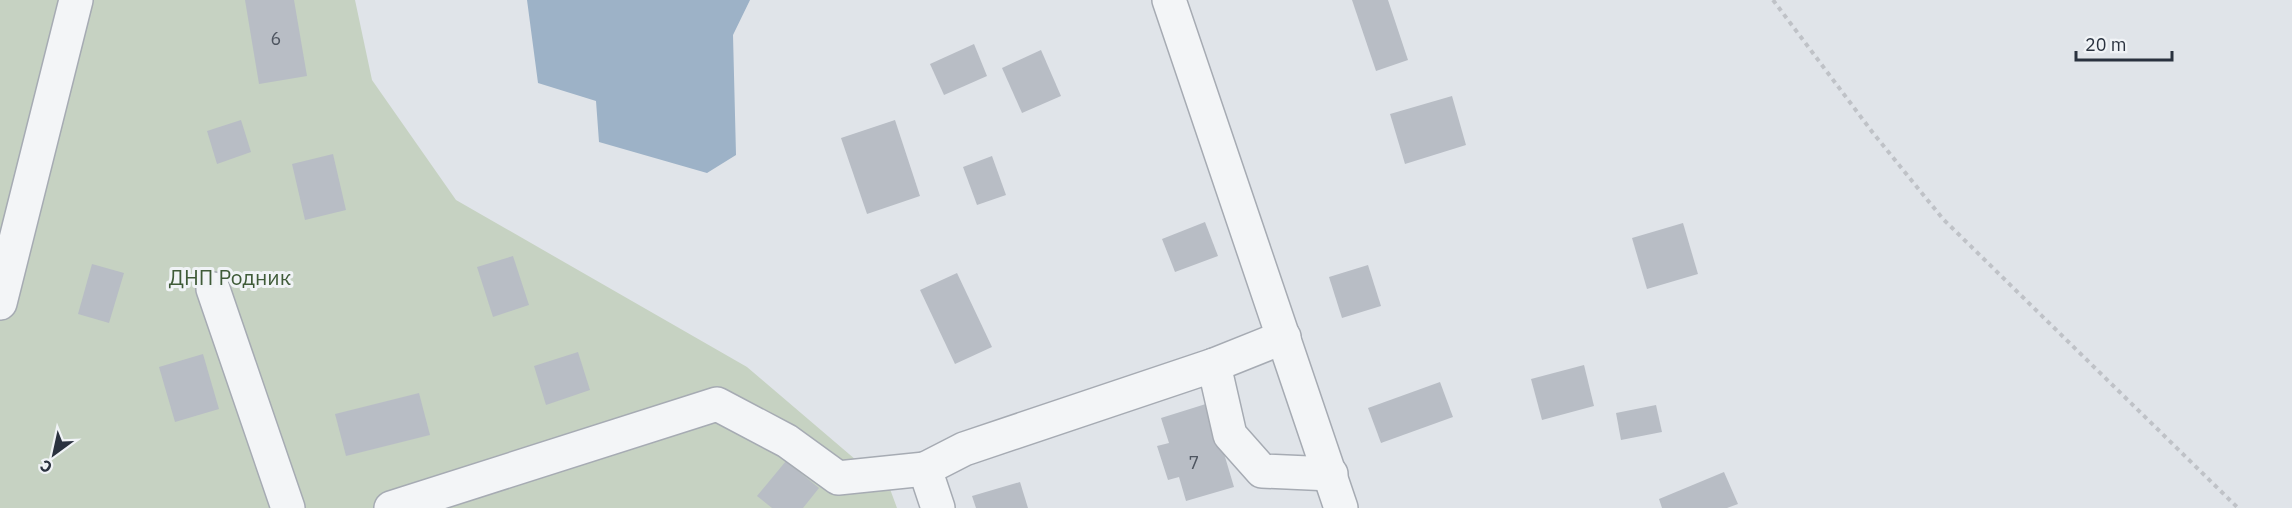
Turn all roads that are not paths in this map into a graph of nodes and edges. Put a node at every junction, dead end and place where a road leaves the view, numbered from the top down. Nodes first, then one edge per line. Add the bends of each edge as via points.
1 (76, 0) edge
2 (1169, 0) edge
3 (213, 289) dead end
4 (0, 303) edge
5 (1284, 337) junction
6 (1214, 365) junction
7 (925, 469) junction
8 (1331, 474) junction
9 (288, 508) edge
10 (391, 508) edge
11 (938, 508) edge
12 (1341, 508) edge

1 - 4 street
2 - 5 street
3 - 9 street
5 - 6 street
5 - 8 street
6 - 7 street via 964,449
6 - 8 street via 1230,435 1262,471
7 - 10 street via 838,478 787,441 717,404
7 - 11 street
8 - 12 street

